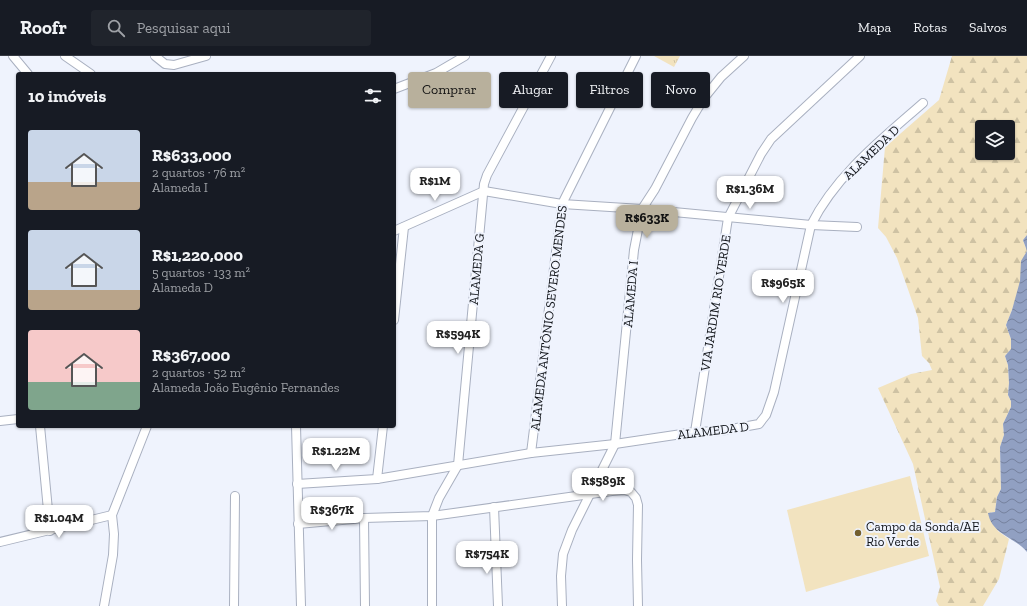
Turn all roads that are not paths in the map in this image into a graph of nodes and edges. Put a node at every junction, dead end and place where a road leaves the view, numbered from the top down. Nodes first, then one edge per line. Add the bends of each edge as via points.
1 (13, 56) edge
2 (65, 56) edge
3 (155, 56) edge
4 (206, 56) edge
5 (465, 56) edge
6 (551, 56) edge
7 (636, 56) edge
8 (744, 56) edge
9 (860, 56) edge
10 (26, 72) edge
11 (88, 72) edge
12 (396, 88) edge
13 (923, 102) dead end
14 (484, 191) junction
15 (562, 204) junction
16 (642, 209) junction
17 (728, 218) junction
18 (811, 226) junction
19 (404, 227) junction
20 (857, 227) dead end
21 (396, 231) edge
22 (396, 301) edge
23 (16, 420) edge
24 (0, 421) edge
25 (40, 428) edge
26 (146, 428) edge
27 (296, 428) edge
28 (383, 428) edge
29 (695, 432) junction
30 (614, 444) junction
31 (531, 453) junction
32 (458, 465) junction
33 (377, 479) junction
34 (297, 484) junction
35 (591, 494) junction
36 (235, 496) dead end
37 (494, 507) junction
38 (112, 515) junction
39 (432, 516) junction
40 (364, 518) junction
41 (298, 524) junction
42 (50, 531) junction
43 (0, 542) edge
44 (104, 606) edge
45 (234, 606) edge
46 (301, 606) edge
47 (365, 606) edge
48 (432, 606) edge
49 (498, 606) edge
50 (562, 606) edge
51 (638, 606) edge

1 - 10 street
2 - 11 street
3 - 4 street via 165,64 174,65
5 - 12 street via 436,73
6 - 14 street, ALAMEDA G via 487,175
7 - 15 street, ALAMEDA ANTÔNIO SEVERO MENDES
8 - 16 street, ALAMEDA I via 721,77 704,98
9 - 17 street, VIA JARDIM RIO VERDE via 771,139
13 - 18 street, ALAMEDA D via 837,185 821,206
14 - 15 street
14 - 19 street
14 - 32 street, ALAMEDA G
15 - 16 street
15 - 31 street, ALAMEDA ANTÔNIO SEVERO MENDES
16 - 17 street
16 - 30 street, ALAMEDA I via 634,250
17 - 18 street
17 - 29 street, VIA JARDIM RIO VERDE
18 - 20 street
18 - 29 street, ALAMEDA D via 774,392 766,415 761,422 753,426
19 - 21 street
19 - 22 street
23 - 24 street
25 - 42 street
26 - 38 street
27 - 34 street
28 - 33 street
29 - 30 street, ALAMEDA D
30 - 31 street, ALAMEDA D
30 - 35 street, ALAMEDA I
31 - 32 street, ALAMEDA D
32 - 33 street, ALAMEDA D
32 - 39 street, ALAMEDA G
33 - 34 street, ALAMEDA D
34 - 41 street
35 - 37 street
35 - 50 street, ALAMEDA I via 563,554
35 - 51 street via 624,490 631,492 636,498
36 - 45 street
37 - 39 street
37 - 49 street
38 - 42 street
38 - 44 street via 113,555
39 - 40 street
39 - 48 street
40 - 41 street
40 - 47 street
41 - 46 street
42 - 43 street

